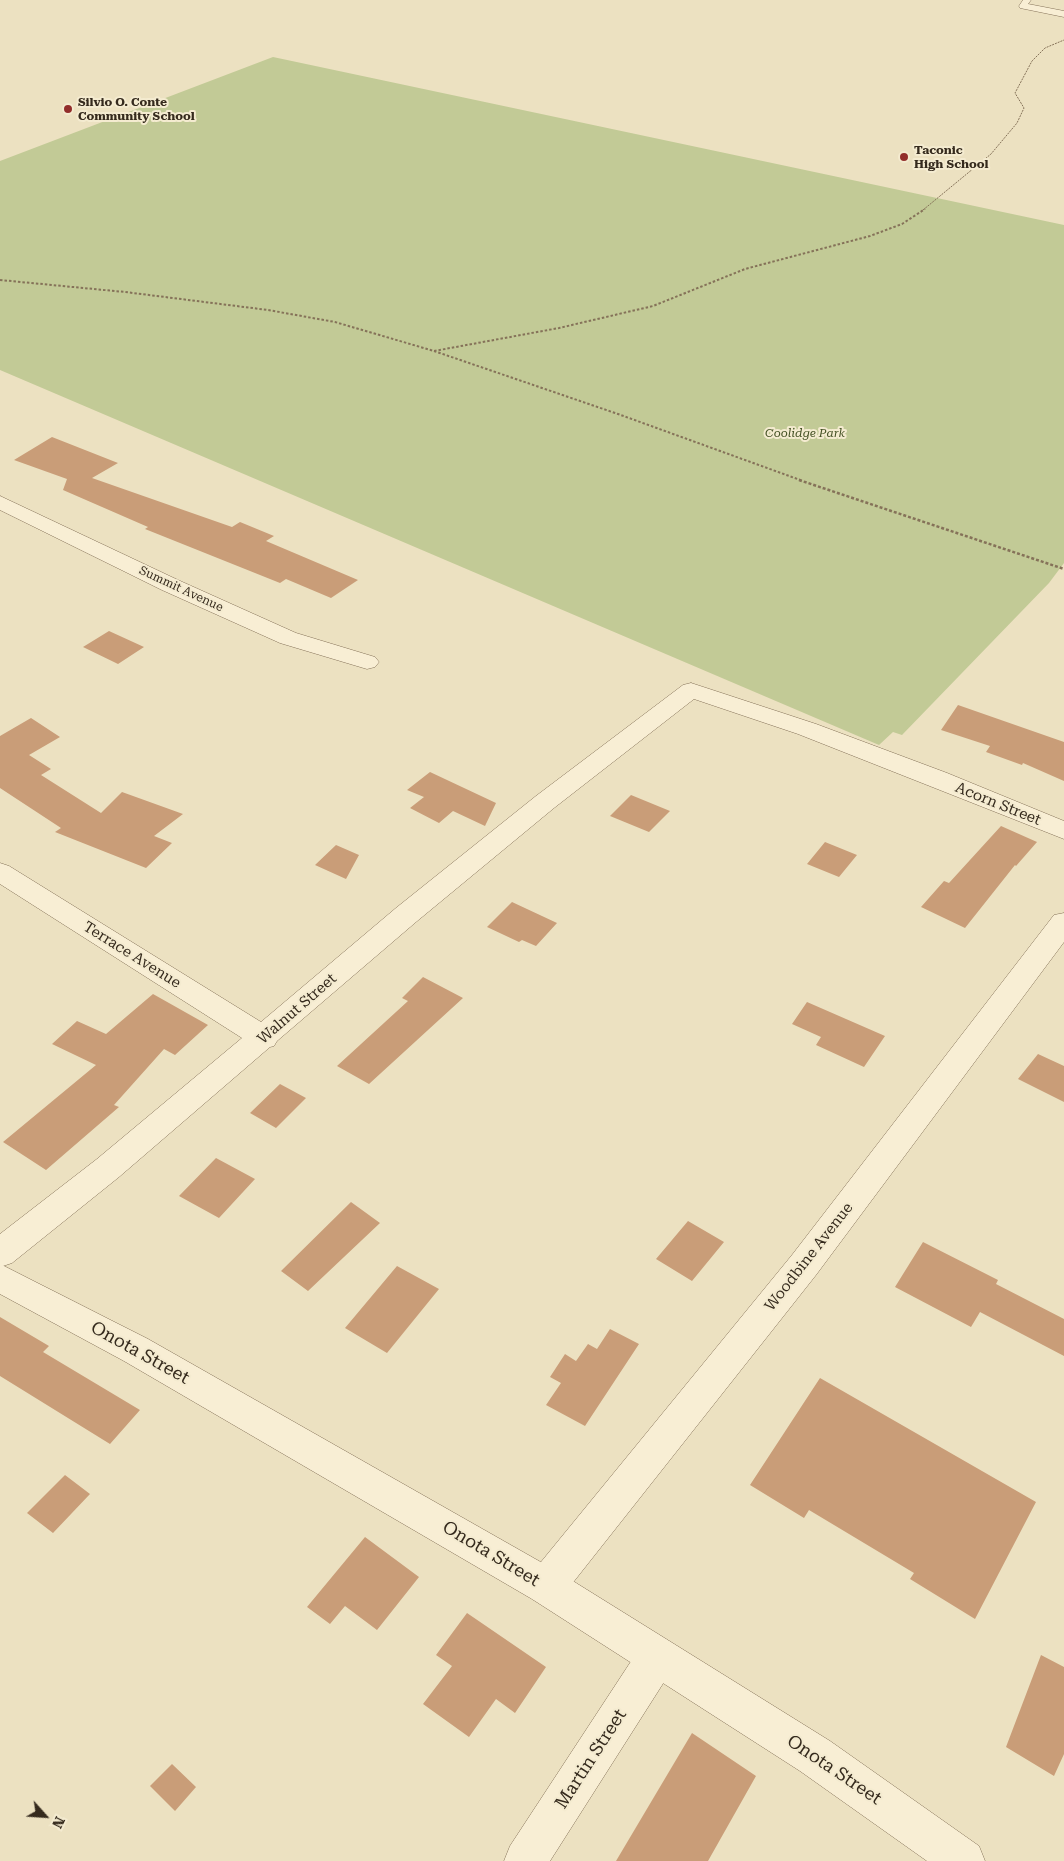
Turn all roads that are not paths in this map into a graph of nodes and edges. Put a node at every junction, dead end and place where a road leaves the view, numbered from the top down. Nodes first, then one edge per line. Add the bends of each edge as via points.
1 (1026, 0) edge
2 (1064, 14) edge
3 (0, 502) edge
4 (367, 662) dead end
5 (932, 776) joint
6 (1064, 831) edge
7 (0, 872) edge
8 (1064, 922) edge
9 (264, 1038) junction
10 (0, 1253) edge
11 (0, 1278) edge
12 (546, 1586) junction
13 (657, 1657) junction
14 (525, 1861) edge
15 (964, 1861) edge

1 - 2 lane via 1023,6
3 - 4 street, Summit Avenue via 288,638
5 - 6 street, Acorn Street
5 - 9 street, Walnut Street via 808,729 691,690 406,915
7 - 9 street, Terrace Avenue
8 - 12 street, Woodbine Avenue via 804,1265
9 - 10 street, Walnut Street
11 - 12 street, Onota Street via 136,1350
12 - 13 street, Onota Street
13 - 14 street, Martin Street
13 - 15 street, Onota Street via 815,1756

